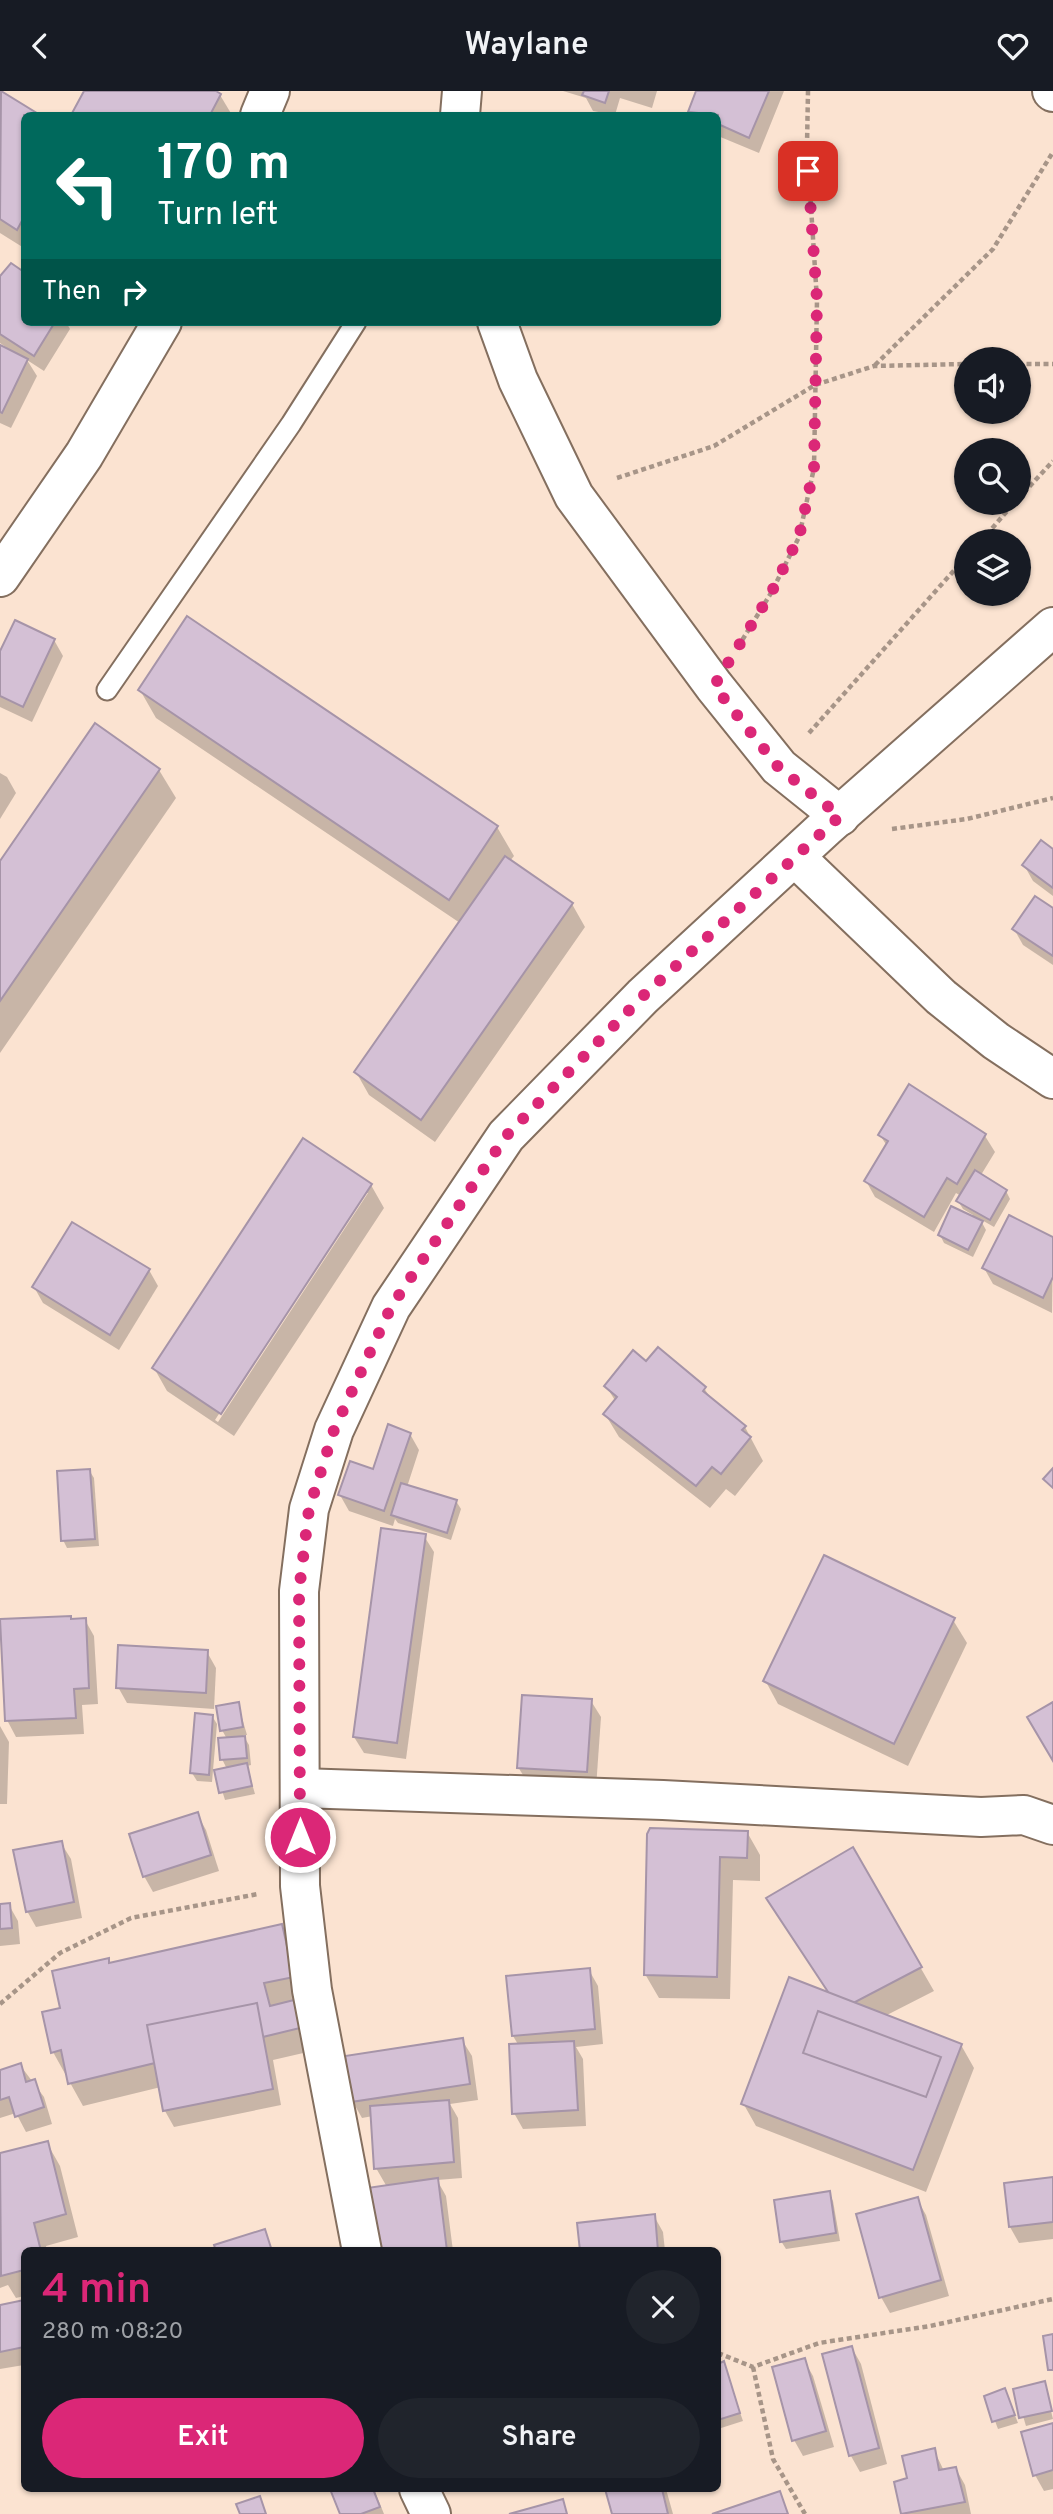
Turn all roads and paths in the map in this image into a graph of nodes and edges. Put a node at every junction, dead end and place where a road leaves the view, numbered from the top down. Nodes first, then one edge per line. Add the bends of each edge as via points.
1 (270, 91) edge
2 (462, 91) edge
3 (808, 91) edge
4 (261, 112) edge
5 (460, 112) edge
6 (1053, 152) edge
7 (160, 326) edge
8 (353, 326) edge
9 (499, 326) edge
10 (954, 364) edge
11 (1031, 364) edge
12 (1053, 364) edge
13 (874, 366) junction
14 (815, 385) junction
15 (1053, 461) edge
16 (1031, 485) edge
17 (574, 496) junction
18 (1004, 515) edge
19 (992, 529) edge
20 (954, 571) edge
21 (0, 577) edge
22 (1053, 627) edge
23 (714, 686) junction
24 (107, 690) dead end
25 (779, 768) junction
26 (1053, 798) edge
27 (833, 822) junction
28 (794, 857) junction
29 (1053, 1079) edge
30 (300, 1788) junction
31 (1053, 1825) edge
32 (300, 1886) junction
33 (0, 2004) edge
34 (361, 2247) edge
35 (1053, 2299) edge
36 (721, 2354) edge
37 (753, 2367) junction
38 (420, 2492) edge
39 (431, 2514) edge
40 (805, 2514) edge

1 - 4 street
2 - 5 street
3 - 14 path via 817,300
6 - 13 path via 993,249
7 - 21 street via 84,455
8 - 24 lane
9 - 17 street via 518,380
10 - 13 path
11 - 12 path
13 - 14 path
14 - 17 path via 714,446
14 - 23 path via 814,468 799,537
15 - 16 path
17 - 23 street
18 - 19 path
20 - 25 path
22 - 27 street
23 - 25 street
25 - 27 street
26 - 27 path via 967,818 862,834
27 - 28 street
28 - 29 street via 941,997
28 - 30 street via 643,996 506,1136 391,1307 334,1430 309,1509 299,1591
30 - 31 street via 676,1800 981,1817 1024,1815
30 - 32 street
32 - 33 path via 131,1918 60,1953
32 - 34 street via 312,1990
35 - 37 path via 930,2326 818,2343
36 - 37 path
37 - 40 path via 773,2459
38 - 39 street

